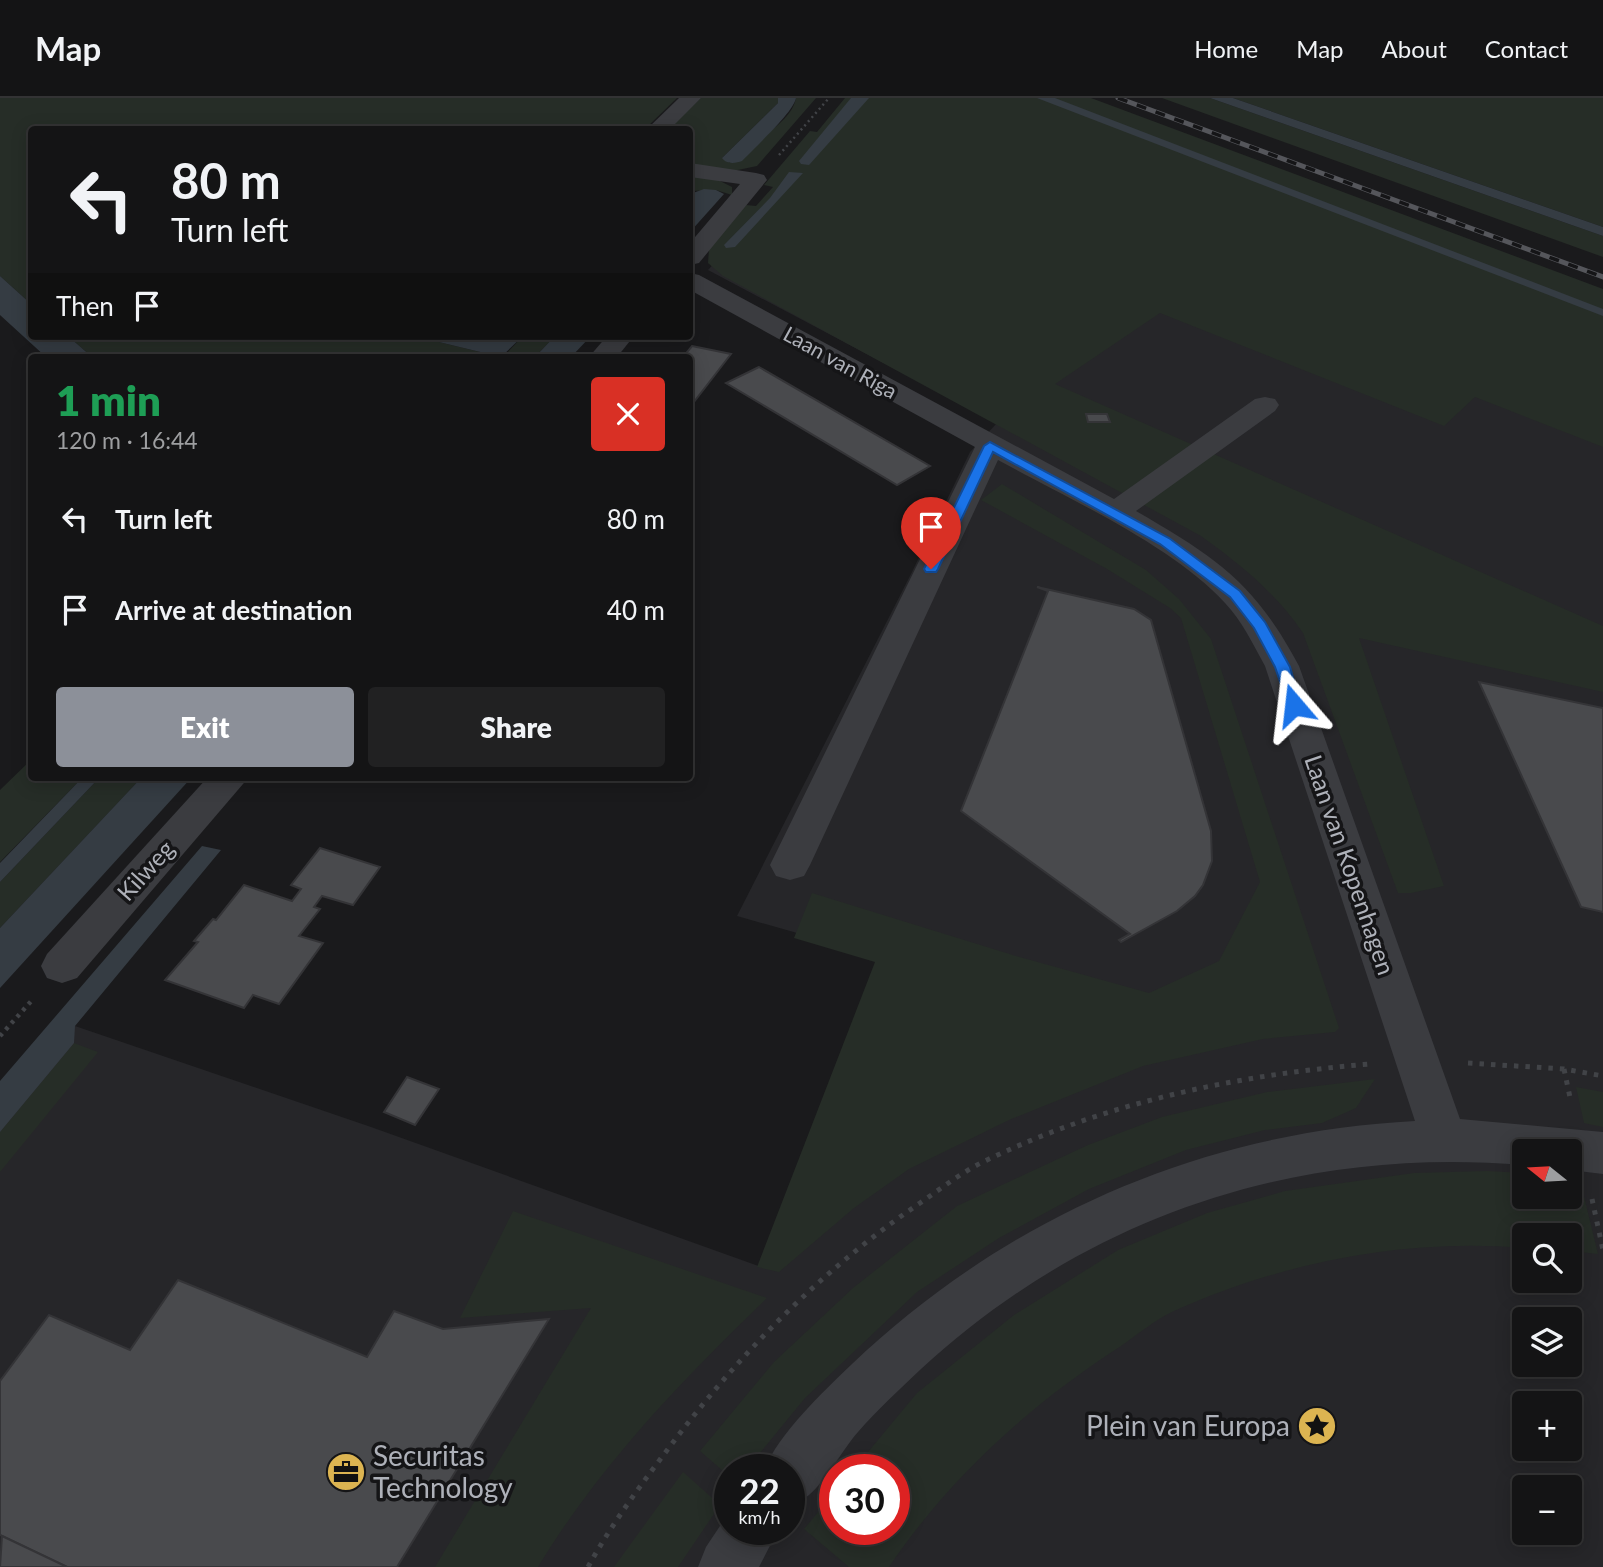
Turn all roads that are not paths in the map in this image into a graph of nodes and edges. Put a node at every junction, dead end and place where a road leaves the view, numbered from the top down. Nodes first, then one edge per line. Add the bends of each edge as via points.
1 (691, 98) edge
2 (660, 126) edge
3 (693, 170) edge
4 (693, 254) edge
5 (693, 282) edge
6 (617, 340) edge
7 (605, 354) edge
8 (1265, 405) dead end
9 (990, 446) junction
10 (1115, 512) junction
11 (226, 781) edge
12 (790, 865) dead end
13 (62, 966) dead end
14 (1444, 1140) junction
15 (1603, 1153) edge
16 (805, 1456) edge
17 (740, 1545) edge
18 (726, 1567) edge

1 - 2 street
3 - 4 street via 756,180
5 - 9 street, Laan van Riga
6 - 7 street
8 - 10 street
9 - 10 street, Laan van Kopenhagen
9 - 12 street
10 - 14 street, Laan van Kopenhagen via 1164,541 1235,594 1260,626 1282,667
11 - 13 street, Kilweg
14 - 15 street via 1524,1142
14 - 16 street via 1342,1147 1256,1162 1116,1209 1034,1252 969,1295 912,1342 842,1411
17 - 18 street

